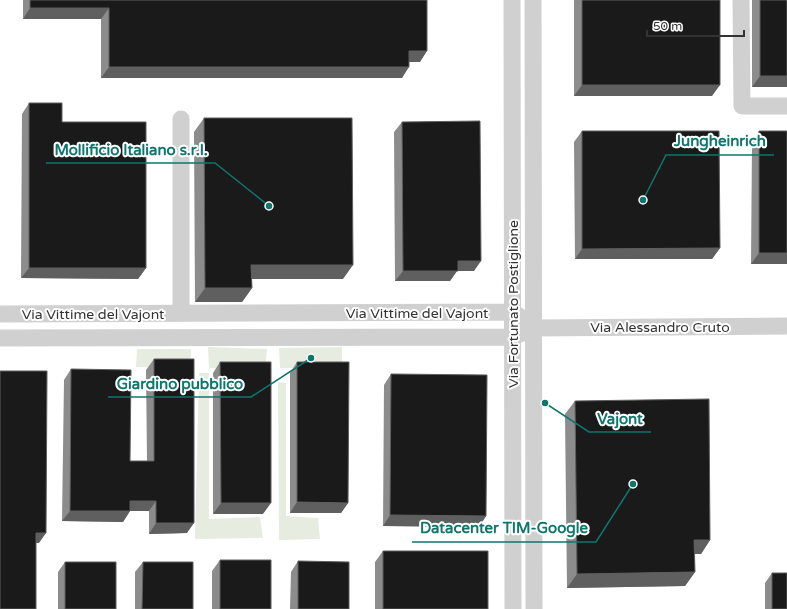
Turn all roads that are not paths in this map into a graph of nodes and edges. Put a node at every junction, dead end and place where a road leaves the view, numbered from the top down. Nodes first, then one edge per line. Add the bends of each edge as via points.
1 (512, 0) edge
2 (533, 0) edge
3 (741, 0) edge
4 (512, 85) junction
5 (534, 85) junction
6 (787, 106) edge
7 (181, 119) dead end
8 (513, 312) junction
9 (312, 313) junction
10 (0, 314) edge
11 (181, 314) junction
12 (787, 326) edge
13 (534, 328) junction
14 (513, 337) junction
15 (0, 338) edge
16 (312, 338) junction
17 (513, 526) junction
18 (534, 526) junction
19 (513, 609) edge
20 (534, 609) edge

1 - 4 street, Via Fortunato Postiglione
2 - 5 street, Via Fortunato Postiglione
3 - 6 street via 742,106
4 - 5 street
4 - 8 street, Via Fortunato Postiglione
5 - 13 street, Via Fortunato Postiglione
7 - 11 street
8 - 9 street, Via Vittime del Vajont
8 - 13 street
8 - 14 street, Via Fortunato Postiglione
9 - 11 street, Via Vittime del Vajont
9 - 16 street
10 - 11 street, Via Vittime del Vajont
12 - 13 street, Via Alessandro Cruto
13 - 14 street, Via Vittime del Vajont
13 - 18 street, Via Fortunato Postiglione
14 - 16 street, Via Vittime del Vajont
14 - 17 street, Via Fortunato Postiglione
15 - 16 street, Via Vittime del Vajont
17 - 18 street
17 - 19 street, Via Fortunato Postiglione
18 - 20 street, Via Fortunato Postiglione

